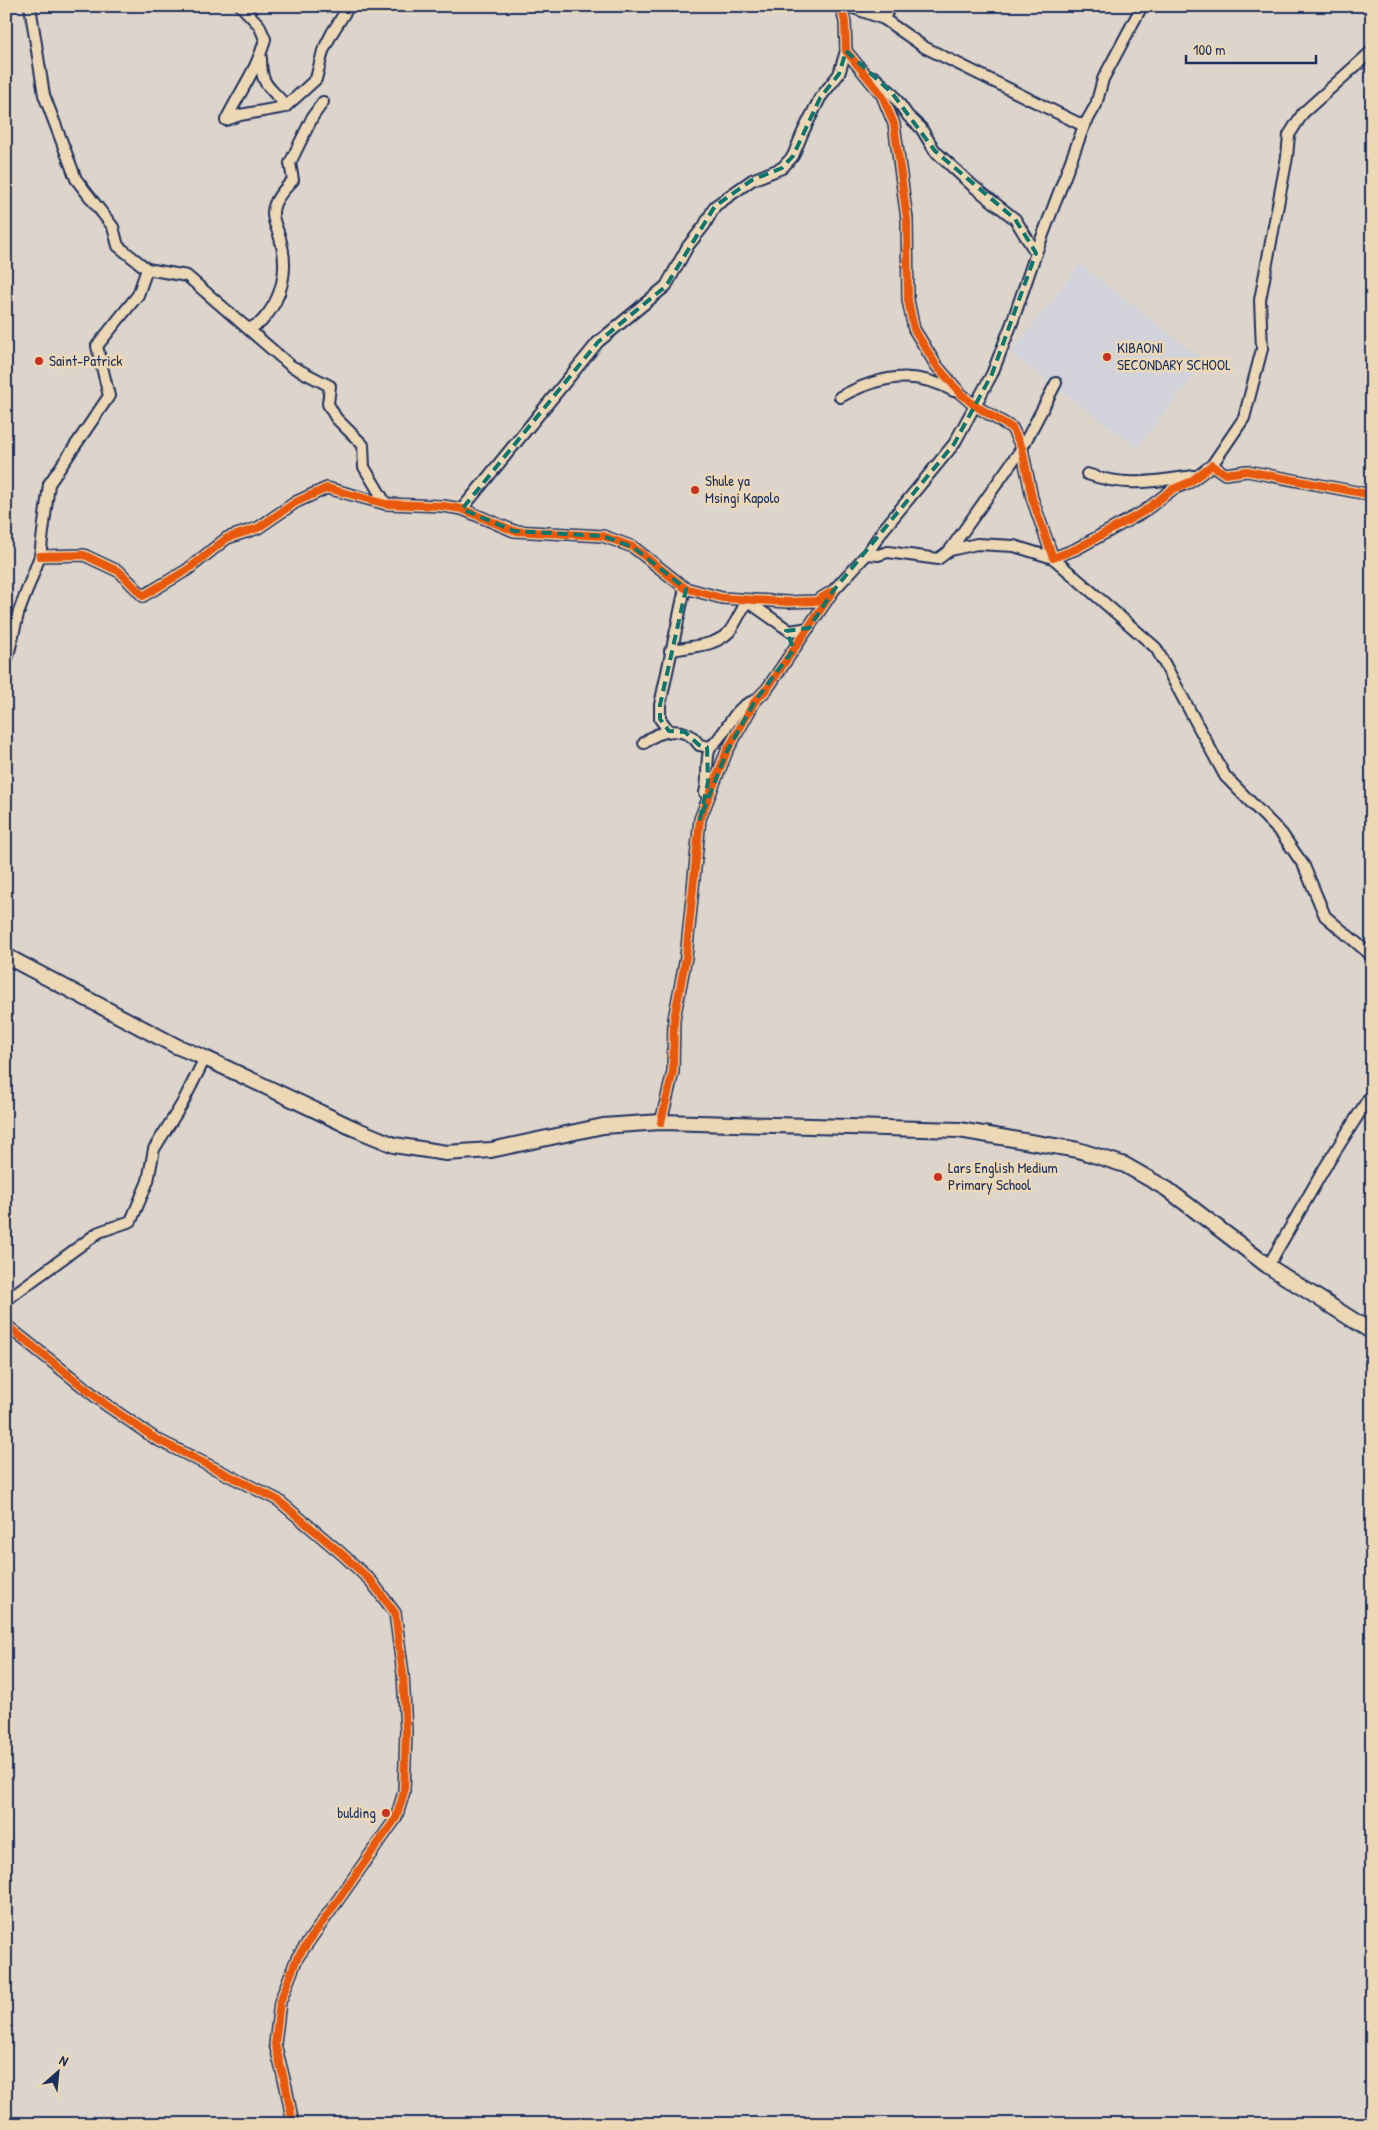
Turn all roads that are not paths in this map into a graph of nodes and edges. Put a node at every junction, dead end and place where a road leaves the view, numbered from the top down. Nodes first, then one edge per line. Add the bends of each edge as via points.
1 (30, 6) edge
2 (241, 6) edge
3 (350, 6) edge
4 (841, 6) edge
5 (848, 6) edge
6 (890, 6) edge
7 (1142, 6) edge
8 (884, 19) junction
9 (846, 51) junction
10 (1372, 51) edge
11 (262, 52) junction
12 (864, 70) junction
13 (323, 102) dead end
14 (286, 106) junction
15 (1084, 126) junction
16 (1036, 253) junction
17 (147, 268) junction
18 (249, 329) junction
19 (1056, 383) dead end
20 (960, 394) junction
21 (840, 397) dead end
22 (974, 405) junction
23 (1022, 448) junction
24 (1212, 465) junction
25 (1087, 474) dead end
26 (1195, 476) junction
27 (1372, 495) edge
28 (386, 504) junction
29 (462, 509) junction
30 (950, 550) junction
31 (867, 554) junction
32 (40, 556) junction
33 (1053, 558) junction
34 (685, 588) junction
35 (833, 591) junction
36 (747, 601) junction
37 (782, 627) junction
38 (809, 628) junction
39 (794, 649) junction
40 (670, 651) junction
41 (6, 664) edge
42 (755, 701) junction
43 (669, 731) junction
44 (644, 742) dead end
45 (710, 747) junction
46 (700, 819) junction
47 (6, 956) edge
48 (1372, 956) edge
49 (205, 1058) junction
50 (1372, 1093) edge
51 (661, 1122) junction
52 (1268, 1266) junction
53 (6, 1300) edge
54 (6, 1325) edge
55 (1372, 1332) edge
56 (293, 2124) edge

1 - 17 street via 44,95 76,179 113,227 118,246
2 - 11 street via 259,25 265,39
3 - 14 street via 323,52 316,79
4 - 9 street
5 - 8 street
6 - 8 street
7 - 15 street via 1103,79 1096,105
8 - 15 street via 924,47
9 - 12 street
9 - 29 street via 840,74 820,98 793,156 782,168 752,180 715,206 666,286 598,342
10 - 24 street via 1303,113 1289,135 1260,300 1262,348 1244,418
11 - 14 street via 261,76
11 - 14 street via 226,120
12 - 16 street via 892,93 936,152 1015,219
12 - 20 street via 882,95 894,124 907,219 908,300 914,329 936,365
13 - 18 street via 290,163 293,180 276,200 272,213 285,264 282,288 278,300 260,323
15 - 16 street
16 - 22 street via 992,374
17 - 18 street via 187,276
17 - 32 street via 138,295 97,346 109,396 49,484
18 - 28 street via 291,366 330,386 328,404 336,418 363,444 364,467
19 - 23 street
20 - 21 street via 936,381 904,376 859,386
20 - 22 street
22 - 23 street via 1012,428
22 - 31 street via 954,444
23 - 30 street
23 - 33 street via 1032,498
24 - 26 street
24 - 27 street via 1225,474 1247,471
25 - 26 street via 1121,483
26 - 33 street via 1144,512
28 - 29 street
28 - 32 street via 327,488 296,502 258,528 227,538 187,570 142,596 120,572 84,555
29 - 34 street via 514,530 603,536 634,547
30 - 31 street via 938,560 888,552
30 - 33 street via 978,544 1014,546
31 - 35 street
32 - 41 street via 18,614
33 - 48 street via 1156,648 1225,776 1282,834 1304,866 1325,916
34 - 36 street
34 - 40 street
35 - 36 street via 816,601
35 - 38 street
36 - 37 street
36 - 40 street via 731,630 722,637 705,645
37 - 38 street via 790,631
37 - 39 street
38 - 39 street
39 - 42 street
40 - 43 street via 660,705 660,719
42 - 45 street via 743,707 718,742
42 - 46 street via 726,751
43 - 44 street
43 - 45 street via 685,732 698,745
45 - 46 street via 708,782
46 - 51 street via 686,957 674,1019 673,1072
47 - 49 main road via 176,1046
49 - 51 main road via 394,1145 446,1153 491,1150 603,1126
49 - 53 street via 154,1149 148,1181 131,1221 99,1232
50 - 52 street
51 - 52 main road via 959,1130 1078,1150 1125,1165 1167,1189
52 - 55 main road
54 - 56 street via 105,1404 156,1439 278,1500 370,1581 395,1614 406,1730 404,1792 396,1818 297,1958 280,2002 275,2044

